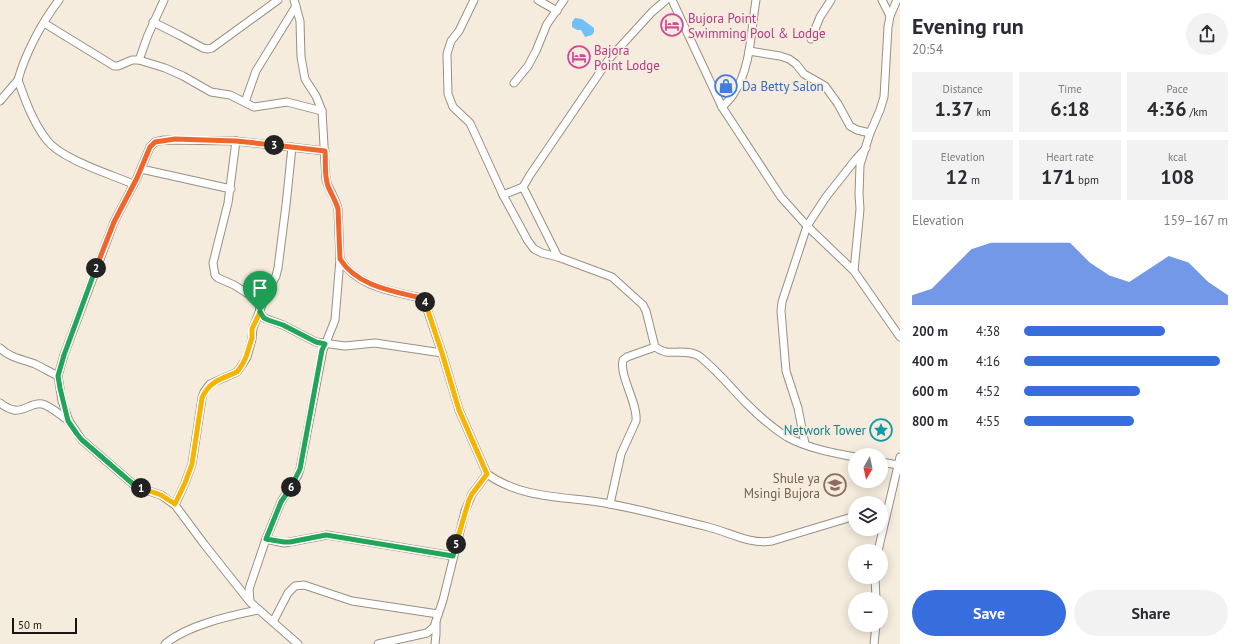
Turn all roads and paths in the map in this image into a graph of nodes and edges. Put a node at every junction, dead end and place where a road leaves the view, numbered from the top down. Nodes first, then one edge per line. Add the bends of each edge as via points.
1 (58, 0) edge
2 (164, 0) edge
3 (278, 0) edge
4 (474, 0) edge
5 (538, 0) edge
6 (564, 0) edge
7 (666, 0) edge
8 (672, 0) edge
9 (756, 0) edge
10 (831, 0) edge
11 (882, 0) edge
12 (897, 0) edge
13 (295, 3) edge
14 (557, 11) junction
15 (890, 16) junction
16 (153, 22) junction
17 (44, 23) junction
18 (811, 39) dead end
19 (749, 50) junction
20 (139, 60) junction
21 (18, 80) junction
22 (514, 83) dead end
23 (0, 102) edge
24 (244, 102) junction
25 (722, 108) junction
26 (322, 111) junction
27 (870, 133) junction
28 (236, 141) junction
29 (292, 147) junction
30 (866, 148) junction
31 (325, 151) junction
32 (141, 169) junction
33 (133, 184) junction
34 (523, 187) junction
35 (231, 189) junction
36 (503, 195) junction
37 (807, 226) junction
38 (558, 257) junction
39 (340, 259) junction
40 (854, 271) junction
41 (260, 312) junction
42 (900, 337) edge
43 (325, 344) junction
44 (655, 347) junction
45 (0, 348) edge
46 (442, 353) junction
47 (58, 376) junction
48 (0, 403) edge
49 (68, 421) junction
50 (805, 444) junction
51 (848, 456) edge
52 (900, 457) edge
53 (888, 463) edge
54 (898, 465) junction
55 (487, 474) junction
56 (895, 480) junction
57 (900, 486) edge
58 (888, 498) edge
59 (175, 504) junction
60 (610, 504) junction
61 (848, 518) edge
62 (266, 539) junction
63 (453, 556) junction
64 (250, 602) junction
65 (258, 610) junction
66 (438, 614) junction
67 (273, 622) junction
68 (436, 622) junction
69 (875, 632) edge
70 (165, 644) edge
71 (298, 644) edge
72 (378, 644) edge
73 (435, 644) edge
74 (874, 644) edge

1 - 17 street
2 - 16 street
3 - 16 street via 208,49
4 - 36 street via 459,31 451,41 447,54 448,94 453,107 470,123
5 - 14 street
6 - 14 street
7 - 34 street via 609,58
8 - 25 street
9 - 19 street
10 - 18 street via 820,17
11 - 15 street
12 - 15 street
13 - 24 street via 256,71
13 - 26 street via 300,21 301,57 305,79
14 - 22 street via 547,24 528,66
15 - 27 street via 884,97
16 - 20 street
17 - 20 street via 114,66
17 - 21 street via 21,67
19 - 25 street via 745,68 734,93
19 - 27 street via 789,59 804,74 825,86 850,126
20 - 24 street via 166,68 211,92 230,95
21 - 23 street
21 - 33 street via 39,128 52,146 72,159
24 - 26 street via 254,107 287,102
25 - 37 street via 782,197
26 - 31 street
27 - 30 street
28 - 29 street
28 - 32 street via 175,139 155,142 150,147
28 - 35 street
29 - 31 street
29 - 41 street via 278,268
30 - 37 street
30 - 40 street via 860,165 860,209
31 - 39 street via 326,180 338,209
32 - 33 street
32 - 35 street
33 - 47 street via 114,222
34 - 36 street
34 - 38 street
35 - 41 street via 213,267 218,278 253,297 259,303
36 - 38 street via 534,249
37 - 40 street
37 - 50 street via 781,311 786,371 798,408
38 - 44 street via 612,277 638,300 646,311
39 - 43 street via 335,320
39 - 46 street via 344,266 361,280 424,300
40 - 42 street
41 - 43 street via 268,320
41 - 59 street via 240,369 210,384 204,392 192,464
43 - 46 street via 345,346 375,343
43 - 62 street via 300,469 281,502
44 - 50 street via 665,352 698,355 779,432
44 - 60 street via 623,360 622,366 637,417 622,454
45 - 47 street via 8,356 36,365
46 - 55 street via 459,410
47 - 49 street
48 - 49 street via 15,410 41,404
49 - 59 street via 82,440 133,484 161,495
50 - 51 street
52 - 54 street
53 - 54 street
54 - 56 street
55 - 60 street via 528,492
55 - 63 street via 469,500
56 - 57 street
56 - 58 street
59 - 64 street
60 - 61 street via 715,529 753,541 766,542
62 - 63 street via 290,542 326,535
62 - 64 street via 249,589
63 - 66 street
64 - 65 street
65 - 67 street
65 - 70 street via 218,620 177,635
66 - 67 street via 352,601 304,585 295,586 288,593
66 - 68 street
67 - 71 street
68 - 72 street via 427,633
68 - 73 street
69 - 74 street

